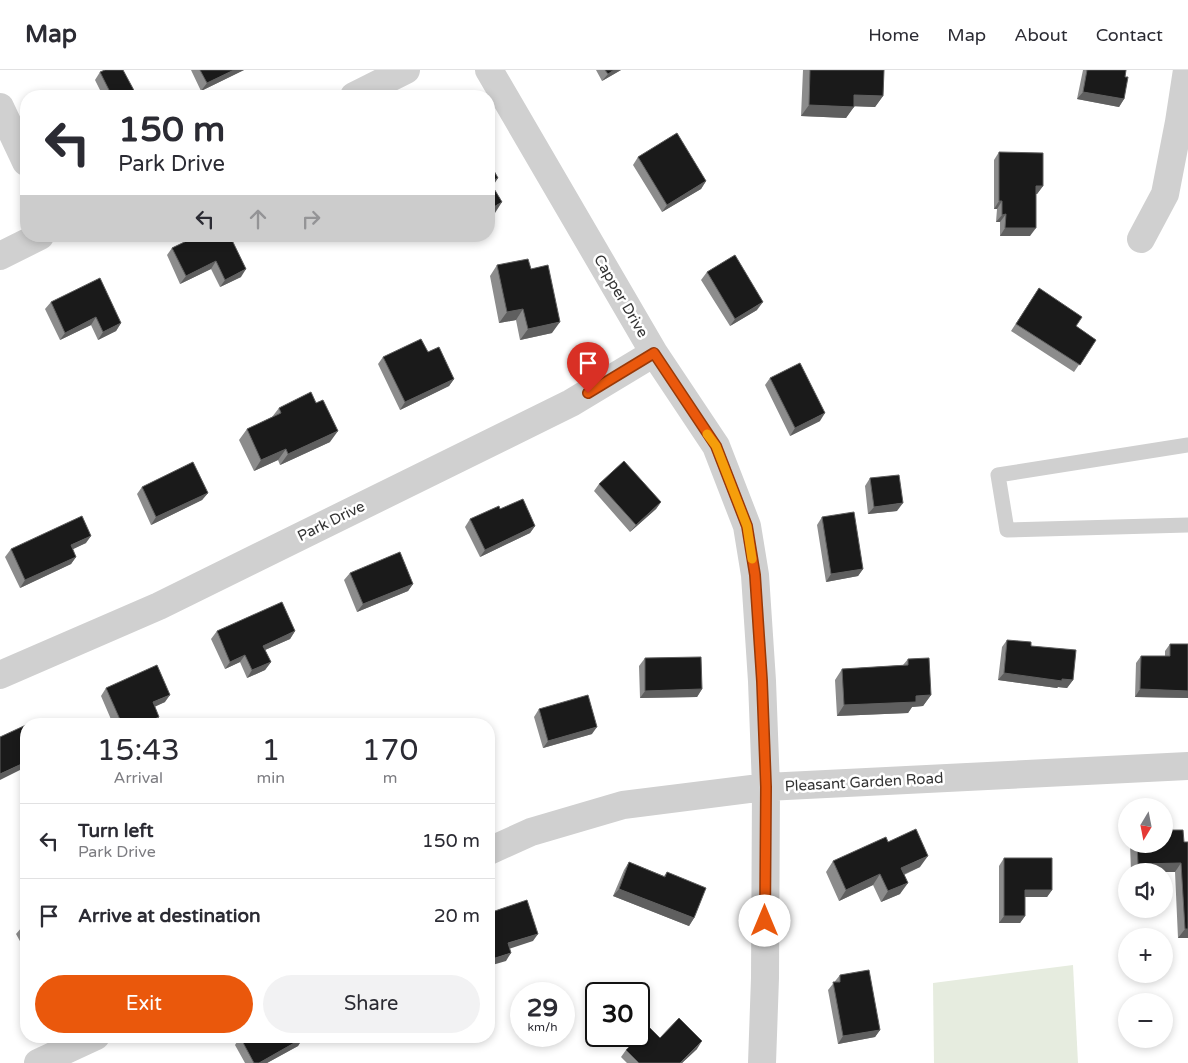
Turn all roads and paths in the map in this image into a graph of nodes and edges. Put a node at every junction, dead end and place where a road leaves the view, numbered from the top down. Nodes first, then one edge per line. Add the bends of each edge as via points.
1 (406, 70) edge
2 (490, 70) edge
3 (1187, 70) edge
4 (366, 90) edge
5 (0, 108) edge
6 (20, 150) edge
7 (1141, 239) dead end
8 (28, 242) edge
9 (0, 256) edge
10 (654, 353) junction
11 (1188, 446) edge
12 (1188, 525) edge
13 (0, 675) edge
14 (1188, 766) edge
15 (766, 787) junction
16 (495, 848) edge
17 (81, 1043) edge
18 (38, 1063) edge
19 (762, 1063) edge

1 - 4 street
2 - 10 street, Capper Drive
3 - 7 street via 1165,194
5 - 6 street
8 - 9 street
10 - 13 street, Park Drive via 562,408 159,606
10 - 15 street, Capper Drive via 716,446 747,526 755,575
11 - 12 lane via 998,475 1007,530
14 - 15 street, Pleasant Garden Road
15 - 16 street, Pleasant Garden Road via 623,805 531,832
15 - 19 street, Capper Drive
17 - 18 street

